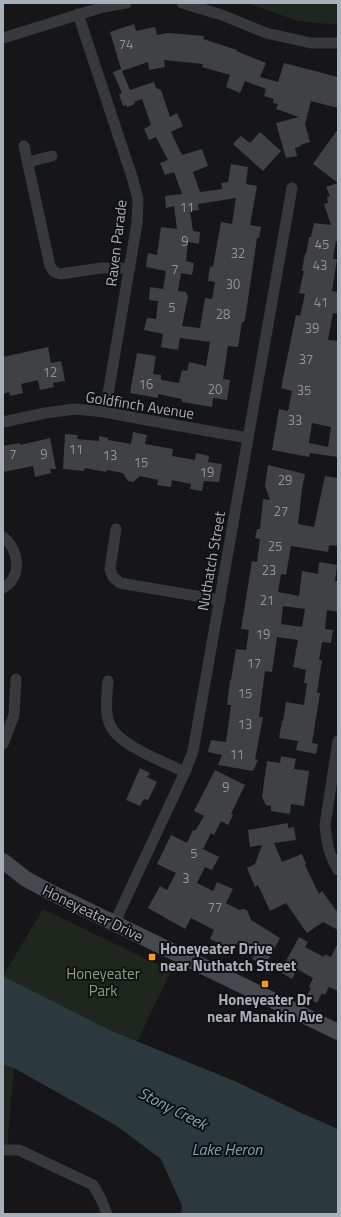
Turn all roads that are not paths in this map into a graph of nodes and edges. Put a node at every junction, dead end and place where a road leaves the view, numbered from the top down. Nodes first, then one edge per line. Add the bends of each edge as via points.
1 (126, 3) edge
2 (182, 3) edge
3 (78, 14) junction
4 (3, 38) edge
5 (338, 43) edge
6 (24, 146) dead end
7 (52, 156) dead end
8 (28, 162) junction
9 (292, 188) dead end
10 (130, 268) junction
11 (105, 412) junction
12 (3, 422) edge
13 (248, 438) junction
14 (116, 529) dead end
15 (3, 537) edge
16 (3, 588) edge
17 (220, 600) junction
18 (16, 679) dead end
19 (108, 681) dead end
20 (338, 741) edge
21 (3, 744) edge
22 (185, 772) junction
23 (3, 861) edge
24 (338, 870) edge
25 (114, 924) junction
26 (338, 1032) edge
27 (3, 1150) edge
28 (107, 1214) edge

1 - 3 street
2 - 5 street via 222,15 266,33 311,43
3 - 4 street
3 - 10 street, Raven Parade via 138,199
6 - 8 street
7 - 8 street
8 - 10 street via 52,271 61,274 101,268
9 - 13 street, Nuthatch Street
10 - 11 street, Raven Parade
11 - 12 street, Goldfinch Avenue via 75,409
11 - 13 street, Goldfinch Avenue
13 - 17 street, Nuthatch Street
14 - 17 street via 110,569 113,577 120,583
15 - 16 street via 8,541 16,558 15,575
17 - 22 street, Nuthatch Street via 193,751
18 - 21 street via 14,715
19 - 22 street via 106,703 114,732 130,745
20 - 24 street via 325,825 329,852
22 - 25 street, Nuthatch Street
23 - 25 street, Honeyeater Drive via 35,885
25 - 26 street, Honeyeater Drive
27 - 28 street via 19,1150 93,1185

